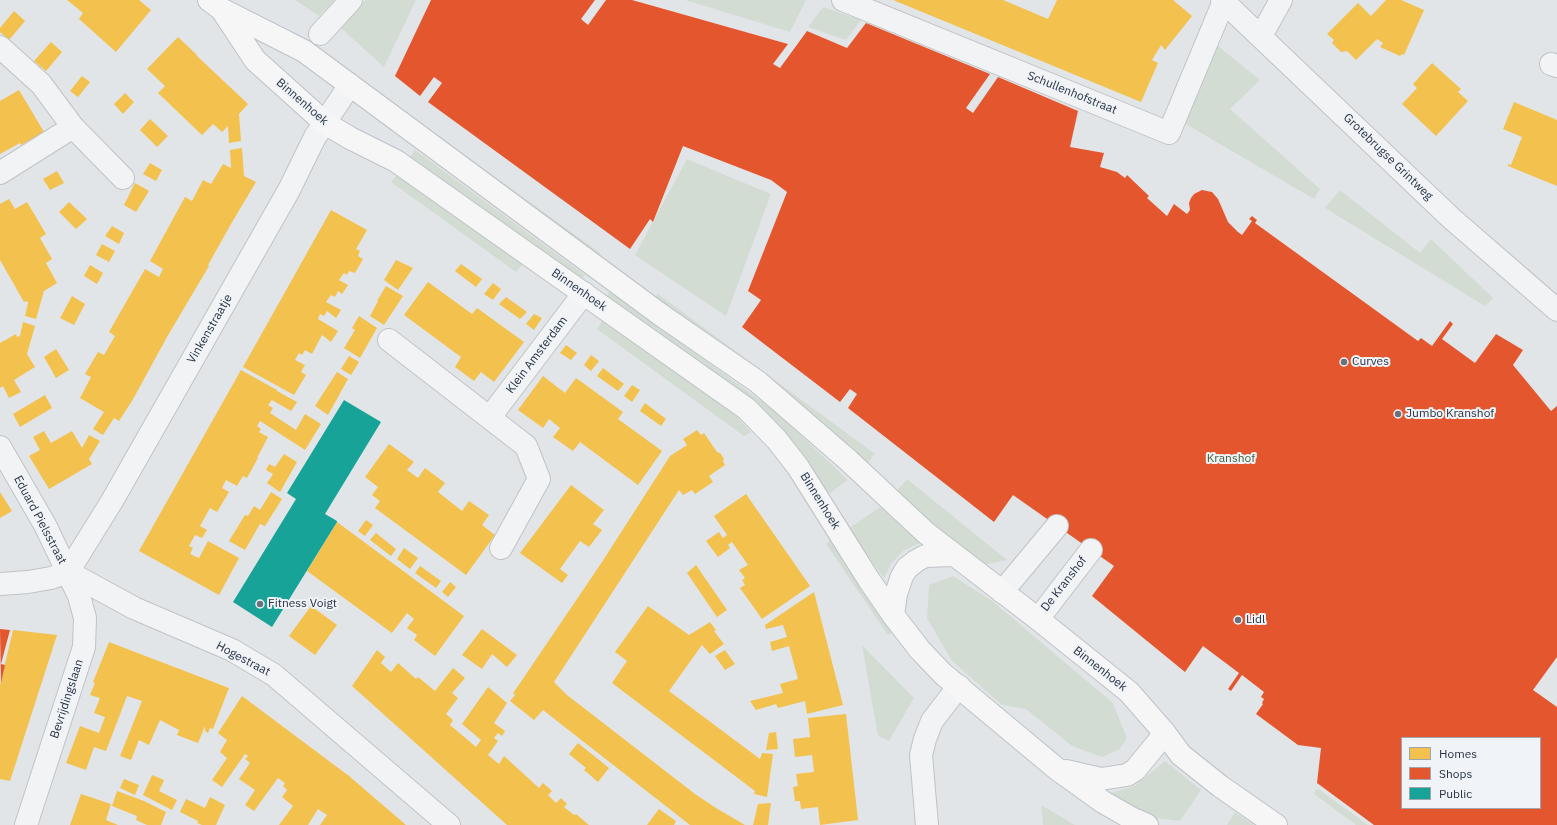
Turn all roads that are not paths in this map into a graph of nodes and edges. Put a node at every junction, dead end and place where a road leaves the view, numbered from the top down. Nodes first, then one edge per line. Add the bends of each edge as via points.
1 (351, 0) edge
2 (843, 0) edge
3 (1281, 0) edge
4 (1223, 1) edge
5 (215, 5) edge
6 (320, 34) dead end
7 (1261, 36) junction
8 (0, 47) edge
9 (350, 85) junction
10 (325, 123) junction
11 (73, 127) junction
12 (0, 173) edge
13 (124, 178) dead end
14 (584, 293) junction
15 (1557, 310) edge
16 (389, 340) dead end
17 (490, 417) junction
18 (0, 447) edge
19 (1057, 526) dead end
20 (501, 548) dead end
21 (1091, 550) dead end
22 (954, 555) junction
23 (68, 572) junction
24 (0, 584) edge
25 (1002, 592) junction
26 (893, 615) junction
27 (1038, 619) junction
28 (952, 694) junction
29 (1164, 732) junction
30 (1057, 769) junction
31 (26, 825) edge
32 (449, 825) edge
33 (927, 825) edge
34 (1147, 825) edge
35 (1276, 825) edge

1 - 6 street
2 - 4 street, Schullenhofstraat via 1169,133
3 - 7 street
4 - 7 street, Grotebrugse Grintweg
5 - 9 main road, Binnenhoek via 304,52
5 - 10 main road, Binnenhoek via 256,60
7 - 15 street, Grotebrugse Grintweg via 1451,218
8 - 11 street via 40,84
9 - 10 street, Vinkenstraatje
9 - 22 main road, Binnenhoek via 661,315 758,382 848,460 926,533
10 - 14 main road, Binnenhoek via 396,161
10 - 23 street, Vinkenstraatje via 112,501
11 - 12 street
11 - 13 street
14 - 17 street, Klein Amsterdam
14 - 26 main road, Binnenhoek via 746,408 778,440
16 - 17 street
17 - 20 street via 526,446 539,480
18 - 23 street, Eduard Pielsstraat via 45,525
19 - 25 street
21 - 27 street, De Kranshof
22 - 25 main road, Binnenhoek
22 - 26 main road via 925,556 907,568 896,594
23 - 24 street via 51,578
23 - 31 street, Bevrijdingslaan via 85,618 84,648
23 - 32 street, Hogestraat via 134,608 232,650 274,675
25 - 27 main road, Binnenhoek
26 - 28 main road, Binnenhoek via 920,650 943,674
27 - 29 main road, Binnenhoek via 1129,692
28 - 30 main road, Binnenhoek
28 - 33 street via 932,722 921,755
29 - 30 main road, Binnenhoek via 1144,760 1127,775 1101,779
29 - 35 main road, Binnenhoek via 1186,760
30 - 34 main road, Binnenhoek via 1102,802

